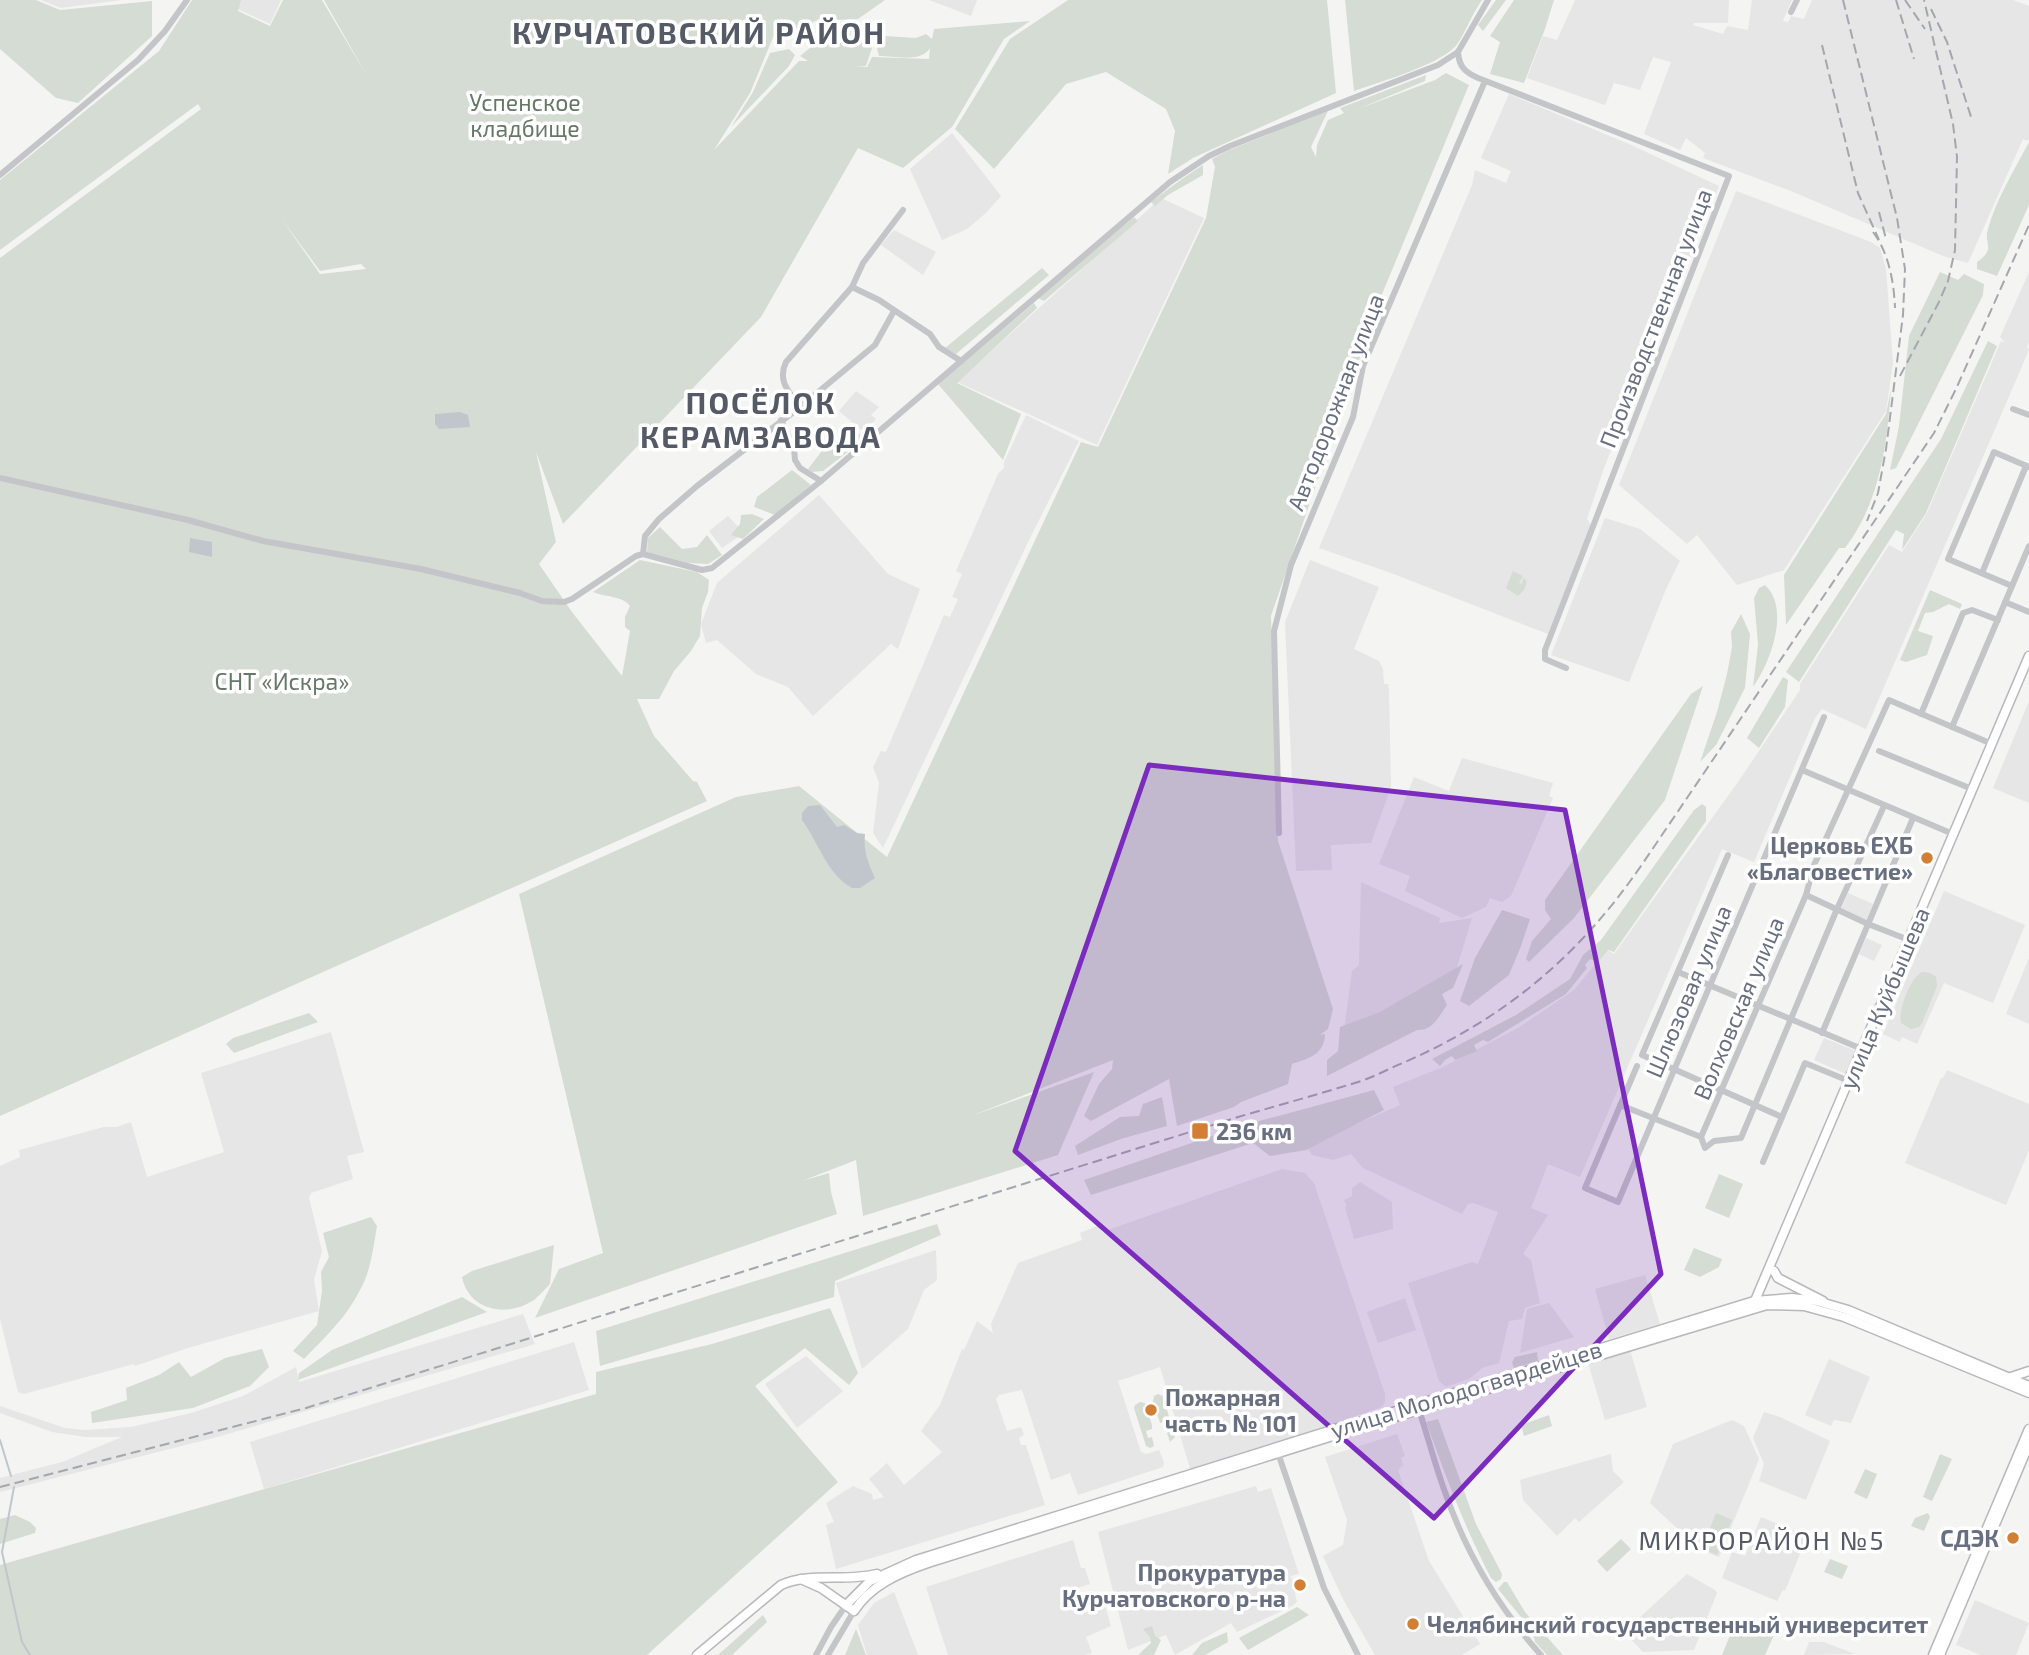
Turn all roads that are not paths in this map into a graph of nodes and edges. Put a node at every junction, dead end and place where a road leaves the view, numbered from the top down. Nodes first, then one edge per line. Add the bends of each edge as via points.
1 (187, 0) edge
2 (1488, 0) edge
3 (1797, 0) edge
4 (1791, 12) dead end
5 (1458, 52) junction
6 (1485, 81) junction
7 (0, 175) edge
8 (903, 210) dead end
9 (852, 287) junction
10 (894, 312) junction
11 (961, 361) junction
12 (800, 407) junction
13 (2013, 409) dead end
14 (2029, 415) edge
15 (781, 420) junction
16 (2028, 466) edge
17 (0, 478) edge
18 (821, 481) junction
19 (2029, 546) edge
20 (643, 554) junction
21 (1982, 573) junction
22 (2012, 586) junction
23 (2005, 602) junction
24 (2029, 612) edge
25 (1997, 620) junction
26 (2028, 663) edge
27 (1566, 668) dead end
28 (1921, 714) junction
29 (1824, 716) dead end
30 (1952, 727) junction
31 (1994, 745) junction
32 (1878, 751) dead end
33 (1802, 770) junction
34 (1974, 790) junction
35 (1848, 791) junction
36 (1884, 806) junction
37 (1913, 818) junction
38 (1279, 833) dead end
39 (1955, 835) junction
40 (1728, 855) dead end
41 (1806, 895) junction
42 (1837, 909) junction
43 (1868, 924) junction
44 (1911, 941) junction
45 (1678, 971) junction
46 (1709, 986) junction
47 (1756, 1006) junction
48 (1791, 1020) junction
49 (1822, 1033) junction
50 (1864, 1050) junction
51 (1637, 1066) dead end
52 (1674, 1069) junction
53 (1849, 1081) junction
54 (1721, 1090) junction
55 (1620, 1105) junction
56 (1754, 1106) junction
57 (1654, 1117) junction
58 (1782, 1117) junction
59 (1701, 1136) junction
60 (1818, 1159) junction
61 (1763, 1162) dead end
62 (1799, 1204) junction
63 (1774, 1271) junction
64 (1757, 1302) junction
65 (1828, 1304) junction
66 (2029, 1371) edge
67 (2008, 1377) junction
68 (2029, 1386) edge
69 (2029, 1393) edge
70 (1418, 1406) junction
71 (2029, 1429) edge
72 (2029, 1444) edge
73 (1277, 1450) junction
74 (1080, 1512) junction
75 (889, 1571) junction
76 (801, 1579) junction
77 (1958, 1604) junction
78 (846, 1605) junction
79 (854, 1611) junction
80 (1945, 1627) junction
81 (1942, 1652) edge
82 (697, 1655) edge
83 (816, 1655) edge
84 (828, 1655) edge
85 (1358, 1655) edge
86 (1541, 1655) edge
87 (1933, 1655) edge

1 - 7 street via 138,60
2 - 5 street
3 - 4 street
5 - 6 street, Производственная улица via 1468,74
5 - 11 street via 1438,65 1209,156 1161,189
6 - 27 street, Производственная улица via 1729,176 1545,650 1545,659
6 - 38 street, Автодорожная улица via 1363,366 1353,417 1294,556 1277,616
8 - 9 street via 863,263
9 - 10 street
9 - 12 street via 782,370 781,380
10 - 11 street
10 - 12 street via 875,345
11 - 18 street
12 - 15 street
13 - 14 street
15 - 18 street via 800,468
15 - 20 street via 659,519 645,536
16 - 21 street
16 - 21 street via 1994,452 1948,559
17 - 20 street via 264,541 399,564 542,601 564,602
18 - 20 street via 712,568 702,570
19 - 22 street
21 - 22 street
22 - 23 street
23 - 24 street
23 - 25 street
25 - 28 street via 1972,610 1964,613
25 - 30 street
26 - 31 main road, улица Куйбышева
28 - 30 street
28 - 35 street, Волховская улица via 1889,700
29 - 33 street, Шлюзовая улица
30 - 31 street
31 - 34 main road, улица Куйбышева
32 - 34 street
33 - 35 street
33 - 46 street, Шлюзовая улица
34 - 39 main road, улица Куйбышева
35 - 36 street
35 - 41 street, Волховская улица via 1814,865
36 - 37 street
36 - 42 street
37 - 39 street
37 - 43 street
39 - 44 main road, улица Куйбышева
40 - 45 street
41 - 42 street
41 - 47 street, Волховская улица
42 - 43 street
42 - 48 street
43 - 44 street
43 - 49 street
44 - 50 main road, улица Куйбышева
45 - 46 street
45 - 52 street via 1642,1055
46 - 47 street
46 - 52 street, Шлюзовая улица
47 - 48 street
47 - 54 street, Волховская улица
48 - 49 street
48 - 56 street
49 - 50 street
50 - 53 main road, улица Куйбышева
50 - 60 main road, улица Куйбышева
51 - 55 street
52 - 54 street
52 - 57 street, Шлюзовая улица
53 - 58 street via 1805,1063
53 - 60 main road, улица Куйбышева
54 - 56 street
54 - 59 street, Волховская улица
55 - 57 street
55 - 57 street, Шлюзовая улица via 1585,1188 1618,1202
56 - 58 street
56 - 59 street via 1741,1138 1714,1141 1705,1148
57 - 59 street
58 - 61 street
60 - 62 main road, улица Куйбышева
62 - 63 main road, улица Куйбышева
62 - 64 main road, улица Куйбышева
63 - 64 main road, улица Куйбышева
63 - 65 main road via 1778,1278
64 - 65 main road, улица Молодогвардейцев via 1792,1298
64 - 69 main road, улица Молодогвардейцев via 1844,1317
64 - 70 main road, улица Молодогвардейцев
65 - 67 main road, улица Молодогвардейцев
66 - 67 main road
67 - 68 main road, улица Молодогвардейцев
70 - 73 main road, улица Молодогвардейцев
70 - 86 street via 1445,1493 1473,1557 1512,1620
71 - 77 main road
72 - 77 main road
73 - 74 main road, улица Молодогвардейцев
73 - 85 street via 1322,1583
74 - 75 main road, улица Молодогвардейцев
74 - 79 main road, улица Молодогвардейцев via 911,1569 869,1592
75 - 76 main road via 853,1578
75 - 78 main road, улица Молодогвардейцев via 863,1586
76 - 78 main road
76 - 82 main road via 773,1590
77 - 80 main road
77 - 81 main road
78 - 79 main road
78 - 83 street, улица Молодогвардейцев
79 - 84 street, улица Молодогвардейцев
80 - 81 main road via 1938,1649
80 - 87 main road

